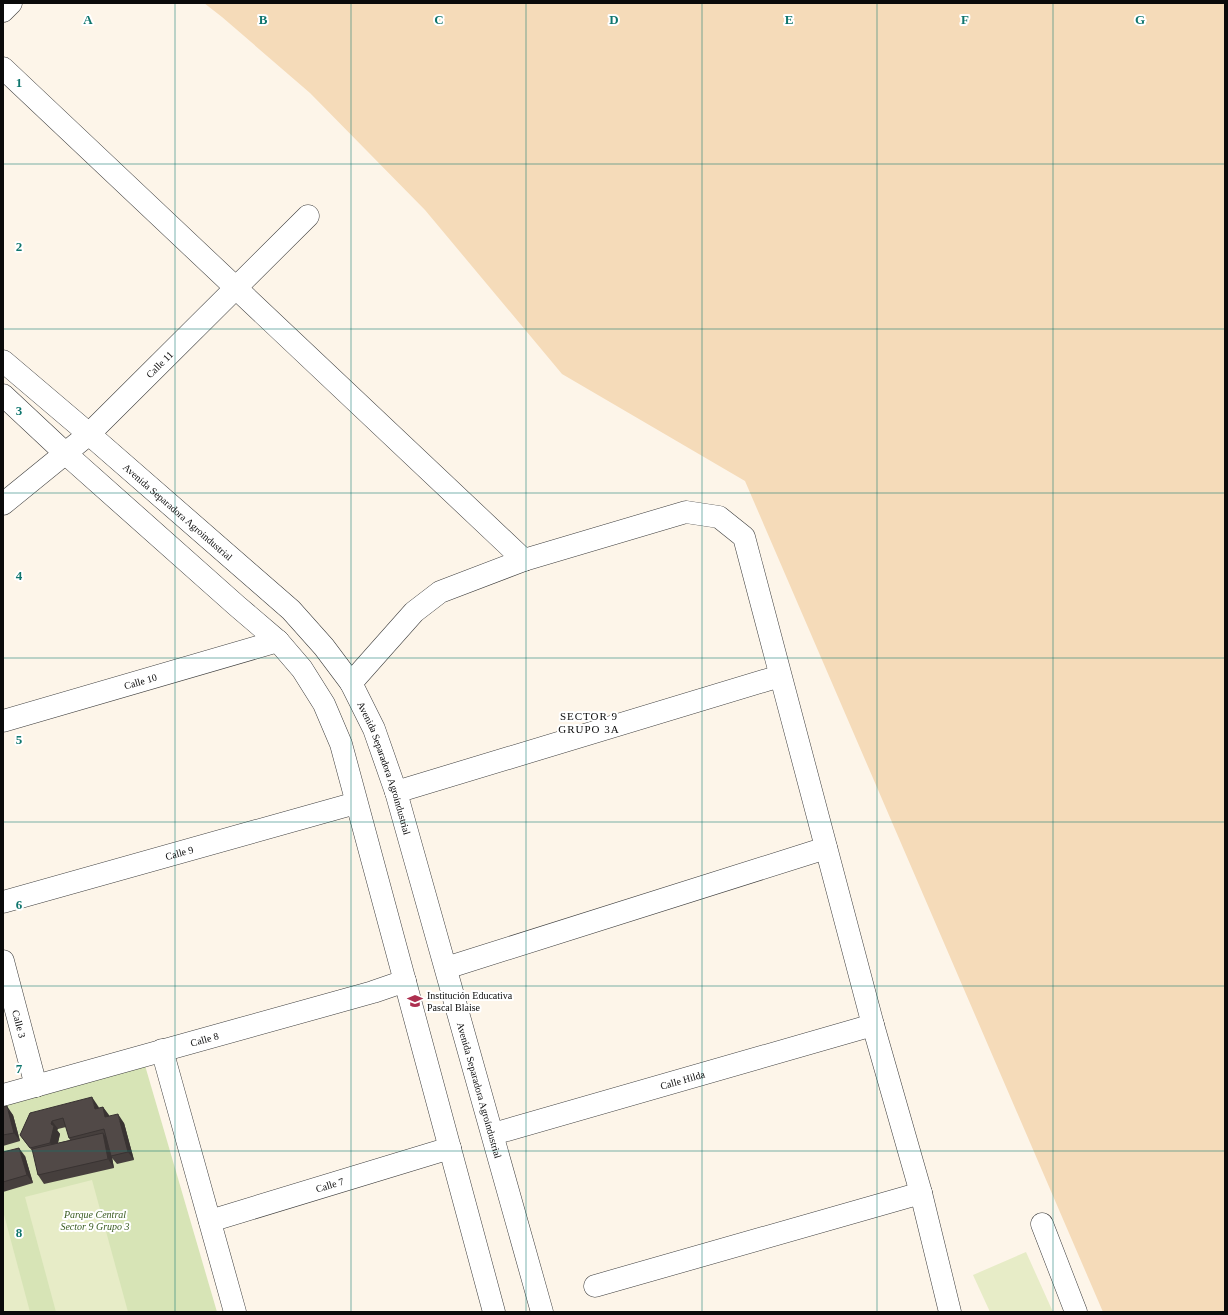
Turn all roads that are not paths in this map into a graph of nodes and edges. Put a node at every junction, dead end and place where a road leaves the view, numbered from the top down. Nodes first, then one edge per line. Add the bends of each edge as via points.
1 (11, 3) edge
2 (3, 11) edge
3 (3, 68) edge
4 (308, 216) dead end
5 (236, 287) junction
6 (3, 361) edge
7 (3, 395) edge
8 (89, 434) junction
9 (65, 453) junction
10 (3, 504) edge
11 (524, 560) junction
12 (278, 641) junction
13 (780, 676) junction
14 (351, 683) junction
15 (3, 721) edge
16 (396, 792) junction
17 (356, 803) junction
18 (826, 848) junction
19 (3, 902) edge
20 (3, 962) edge
21 (446, 968) junction
22 (405, 981) junction
23 (873, 1025) junction
24 (162, 1050) junction
25 (36, 1086) junction
26 (3, 1095) edge
27 (493, 1134) junction
28 (450, 1148) junction
29 (921, 1193) junction
30 (210, 1221) junction
31 (1042, 1224) dead end
32 (595, 1286) dead end
33 (235, 1312) edge
34 (494, 1312) edge
35 (542, 1312) edge
36 (950, 1312) edge
37 (1076, 1312) edge

1 - 2 street
3 - 5 street
4 - 5 street, Calle 11
5 - 8 street, Calle 11
5 - 11 street
6 - 8 street, Avenida Separadora Agroindustrial
7 - 9 street
8 - 9 street, Calle 11
8 - 14 street, Avenida Separadora Agroindustrial via 291,610 324,647
9 - 10 street, Calle 11
9 - 12 street
11 - 13 street via 686,512 719,517 744,537
11 - 14 street via 440,592 414,612
12 - 15 street, Calle 10
12 - 17 street via 302,669 324,704 341,744
13 - 16 street
13 - 18 street
14 - 16 street, Avenida Separadora Agroindustrial via 374,729
16 - 21 street, Avenida Separadora Agroindustrial
17 - 19 street, Calle 9
17 - 22 street
18 - 21 street
18 - 23 street
20 - 25 street, Calle 3
21 - 27 street, Avenida Separadora Agroindustrial
22 - 24 street, Calle 8
22 - 28 street
23 - 27 street, Calle Hilda
23 - 29 street
24 - 25 street, Calle 8
24 - 30 street
25 - 26 street, Calle 8
27 - 35 street, Avenida Separadora Agroindustrial
28 - 30 street, Calle 7
28 - 34 street
29 - 32 street
29 - 36 street
30 - 33 street
31 - 37 street

